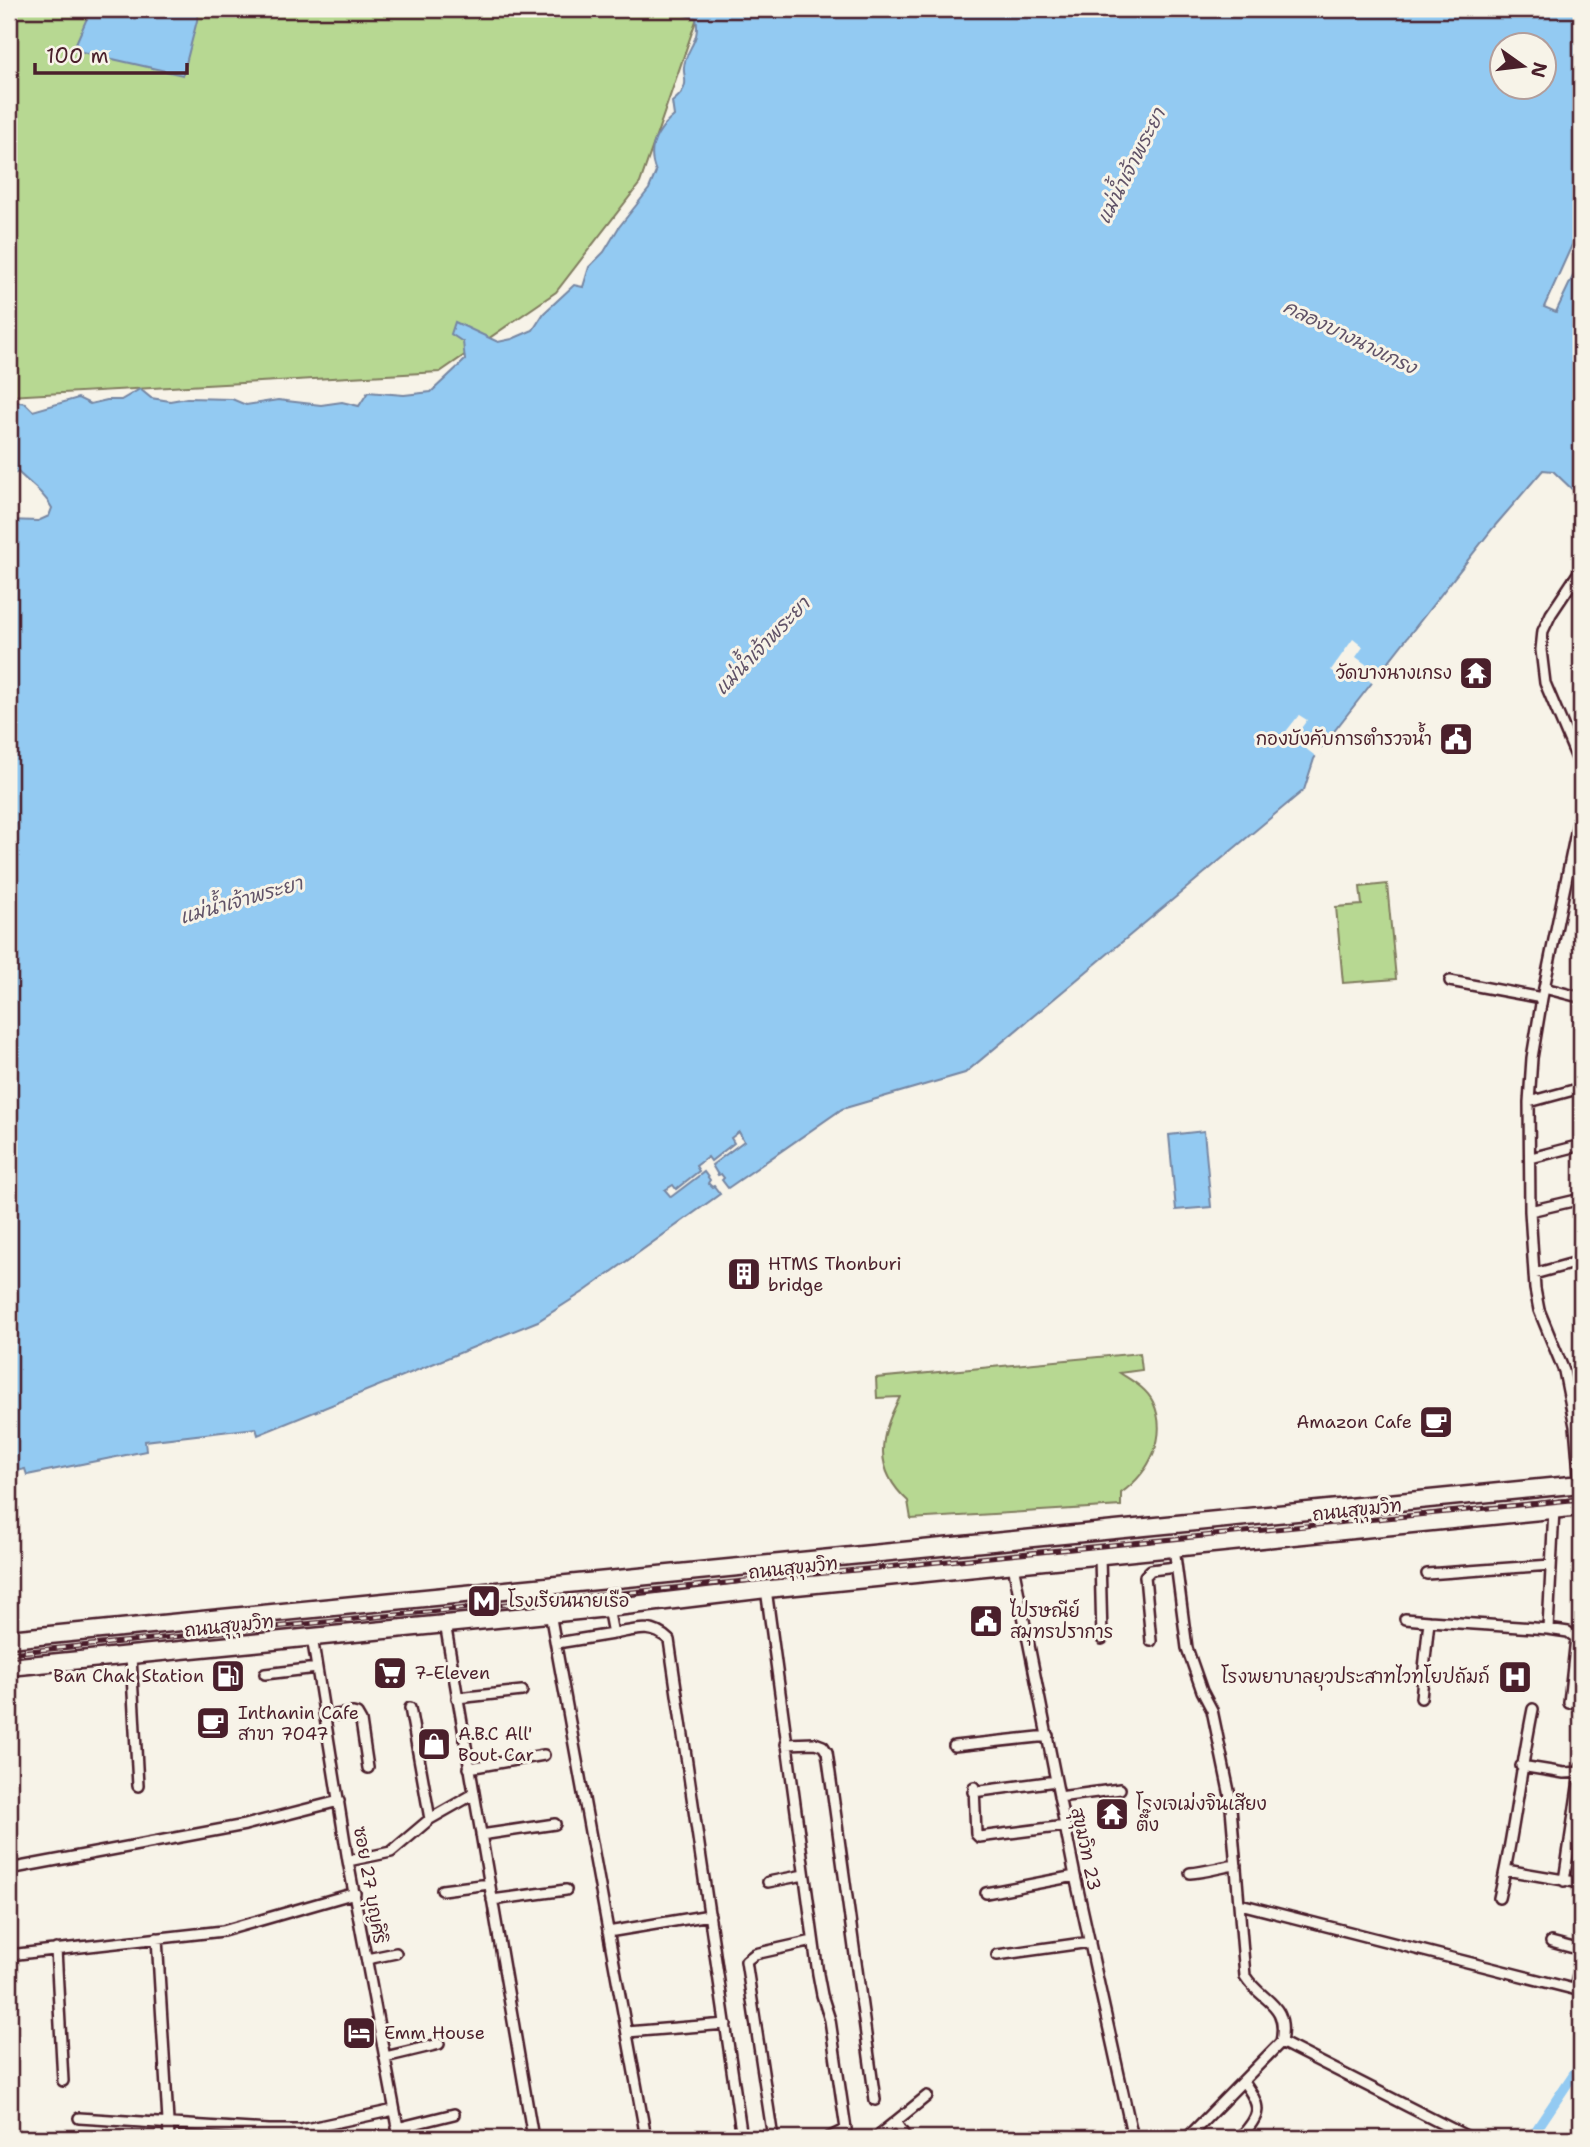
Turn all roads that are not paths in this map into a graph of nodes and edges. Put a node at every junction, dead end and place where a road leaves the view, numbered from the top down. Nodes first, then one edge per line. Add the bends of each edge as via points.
1 (1581, 569) edge
2 (1581, 768) edge
3 (1581, 808) edge
4 (1450, 981) dead end
5 (1544, 988) junction
6 (1581, 995) edge
7 (1542, 998) junction
8 (1581, 1088) edge
9 (1529, 1102) junction
10 (1581, 1145) edge
11 (1531, 1158) junction
12 (1581, 1199) edge
13 (1530, 1211) junction
14 (1581, 1261) edge
15 (1534, 1274) junction
16 (1581, 1400) edge
17 (1571, 1404) junction
18 (1581, 1484) edge
19 (1581, 1507) edge
20 (1554, 1509) junction
21 (1174, 1548) junction
22 (1100, 1556) junction
23 (1013, 1565) junction
24 (1551, 1565) junction
25 (1177, 1567) junction
26 (713, 1570) junction
27 (672, 1574) junction
28 (1427, 1574) dead end
29 (766, 1589) junction
30 (708, 1598) junction
31 (688, 1600) junction
32 (608, 1608) junction
33 (550, 1613) junction
34 (1405, 1619) dead end
35 (1429, 1621) junction
36 (444, 1623) junction
37 (1548, 1629) junction
38 (613, 1634) junction
39 (312, 1637) junction
40 (1578, 1638) edge
41 (9, 1639) edge
42 (1102, 1639) dead end
43 (1151, 1641) dead end
44 (557, 1643) junction
45 (131, 1656) junction
46 (9, 1667) edge
47 (317, 1668) junction
48 (265, 1674) dead end
49 (522, 1691) dead end
50 (457, 1698) junction
51 (1422, 1698) dead end
52 (1569, 1703) dead end
53 (410, 1708) dead end
54 (1533, 1709) dead end
55 (325, 1716) junction
56 (1048, 1736) junction
57 (786, 1744) junction
58 (954, 1746) dead end
59 (544, 1755) dead end
60 (1521, 1766) junction
61 (368, 1768) dead end
62 (469, 1768) junction
63 (1581, 1770) edge
64 (1056, 1781) junction
65 (138, 1786) dead end
66 (1120, 1789) dead end
67 (474, 1794) junction
68 (1059, 1797) junction
69 (339, 1801) junction
70 (429, 1819) junction
71 (555, 1824) dead end
72 (1065, 1826) junction
73 (481, 1835) junction
74 (348, 1861) junction
75 (1236, 1866) junction
76 (9, 1869) edge
77 (1506, 1870) junction
78 (1190, 1873) dead end
79 (804, 1875) junction
80 (1075, 1876) junction
81 (1564, 1881) junction
82 (768, 1882) dead end
83 (1581, 1883) edge
84 (489, 1884) junction
85 (442, 1890) dead end
86 (566, 1890) dead end
87 (355, 1893) junction
88 (986, 1893) dead end
89 (1499, 1898) dead end
90 (492, 1900) junction
91 (1240, 1904) junction
92 (710, 1915) junction
93 (608, 1932) junction
94 (157, 1938) junction
95 (813, 1941) junction
96 (1090, 1942) junction
97 (1551, 1942) dead end
98 (55, 1949) junction
99 (1581, 1950) edge
100 (396, 1953) dead end
101 (9, 1955) edge
102 (997, 1955) dead end
103 (367, 1959) junction
104 (1581, 1961) edge
105 (1578, 1990) edge
106 (726, 2024) junction
107 (627, 2032) junction
108 (1281, 2042) junction
109 (439, 2044) dead end
110 (385, 2057) junction
111 (63, 2081) dead end
112 (1243, 2081) junction
113 (927, 2096) dead end
114 (874, 2100) dead end
115 (394, 2110) junction
116 (454, 2114) dead end
117 (79, 2118) dead end
118 (168, 2123) junction
119 (896, 2123) junction
120 (397, 2128) junction
121 (302, 2134) edge
122 (169, 2138) edge
123 (400, 2138) edge
124 (533, 2138) edge
125 (646, 2138) edge
126 (742, 2138) edge
127 (773, 2138) edge
128 (828, 2138) edge
129 (875, 2138) edge
130 (905, 2138) edge
131 (1133, 2138) edge
132 (1187, 2138) edge
133 (1240, 2138) edge
134 (1470, 2138) edge

1 - 2 street via 1551,614 1541,650 1545,683
3 - 5 street
4 - 7 street
5 - 6 street
5 - 7 street
7 - 9 street
8 - 9 street
9 - 11 street
10 - 11 street
11 - 13 street
12 - 13 street
13 - 15 street
14 - 15 street
15 - 17 street via 1539,1310 1564,1371
16 - 17 street
17 - 18 street
18 - 26 highway, ถนนสุขุมวิท
19 - 20 highway, ถนนสุขุมวิท
20 - 21 highway, ถนนสุขุมวิท
20 - 24 street
21 - 22 highway, ถนนสุขุมวิท
21 - 25 street
22 - 23 highway, ถนนสุขุมวิท
22 - 42 street
23 - 29 highway, ถนนสุขุมวิท
23 - 56 street, สุขุมวิท 23
24 - 28 street
24 - 37 street
25 - 43 street via 1151,1570 1145,1576
25 - 75 street via 1187,1648 1212,1710 1230,1796
26 - 27 highway, ถนนสุขุมวิท
26 - 30 highway
27 - 31 highway
27 - 41 highway, ถนนสุขุมวิท
29 - 30 highway, ถนนสุขุมวิท
29 - 57 street
30 - 31 highway, ถนนสุขุมวิท
31 - 32 highway, ถนนสุขุมวิท
32 - 33 highway, ถนนสุขุมวิท
32 - 38 street
33 - 36 highway, ถนนสุขุมวิท
33 - 44 street
34 - 35 street
35 - 37 street
35 - 51 street
36 - 39 highway, ถนนสุขุมวิท
36 - 50 street
37 - 40 street
38 - 44 street
38 - 92 street via 651,1628 670,1640
39 - 45 highway, ถนนสุขุมวิท
39 - 47 street, ซอย 27 บุญศิริ
40 - 52 street
44 - 93 street
45 - 46 highway, ถนนสุขุมวิท
45 - 65 street
47 - 48 street
47 - 55 street, ซอย 27 บุญศิริ
49 - 50 street
50 - 62 street
53 - 70 street
54 - 60 street
55 - 61 street via 357,1714
55 - 69 street, ซอย 27 บุญศิริ
56 - 58 street
56 - 64 street, สุขุมวิท 23
57 - 79 street
57 - 114 street via 815,1743 827,1752
59 - 62 street
60 - 63 street via 1564,1773
60 - 77 street
62 - 67 street
63 - 81 street
64 - 68 street, สุขุมวิท 23
64 - 72 street via 974,1789 976,1834
66 - 68 street
67 - 70 street
67 - 73 street
68 - 72 street, สุขุมวิท 23
69 - 74 street, ซอย 27 บุญศิริ
69 - 76 street via 245,1825
70 - 74 street via 391,1852
71 - 73 street
72 - 80 street, สุขุมวิท 23
73 - 84 street
74 - 87 street, ซอย 27 บุญศิริ
75 - 78 street
75 - 91 street
77 - 81 street
77 - 89 street
79 - 82 street
79 - 95 street
80 - 88 street
80 - 96 street, สุขุมวิท 23
81 - 83 street
84 - 85 street
84 - 90 street
86 - 90 street
87 - 94 street via 222,1931
87 - 103 street, ซอย 27 บุญศิริ
90 - 124 street
91 - 105 street
91 - 108 street via 1245,1976 1278,2008
92 - 93 street
92 - 106 street
93 - 107 street
94 - 98 street
94 - 118 street
95 - 127 street via 755,1954 746,1961
95 - 128 street via 846,2129
96 - 102 street
96 - 131 street, สุขุมวิท 23
97 - 99 street
98 - 101 street
98 - 111 street
100 - 103 street
103 - 110 street, ซอย 27 บุญศิริ
104 - 105 street
106 - 107 street
106 - 126 street
107 - 125 street
108 - 112 street
108 - 134 street
109 - 110 street
110 - 115 street, ซอย 27 บุญศิริ
112 - 132 street
112 - 133 street via 1257,2100 1258,2111
113 - 119 street
115 - 120 street, ซอย 27 บุญศิริ
115 - 121 street
116 - 120 street
117 - 118 street
118 - 121 street
118 - 122 street
119 - 129 street
119 - 130 street
120 - 123 street, ซอย 27 บุญศิริ

